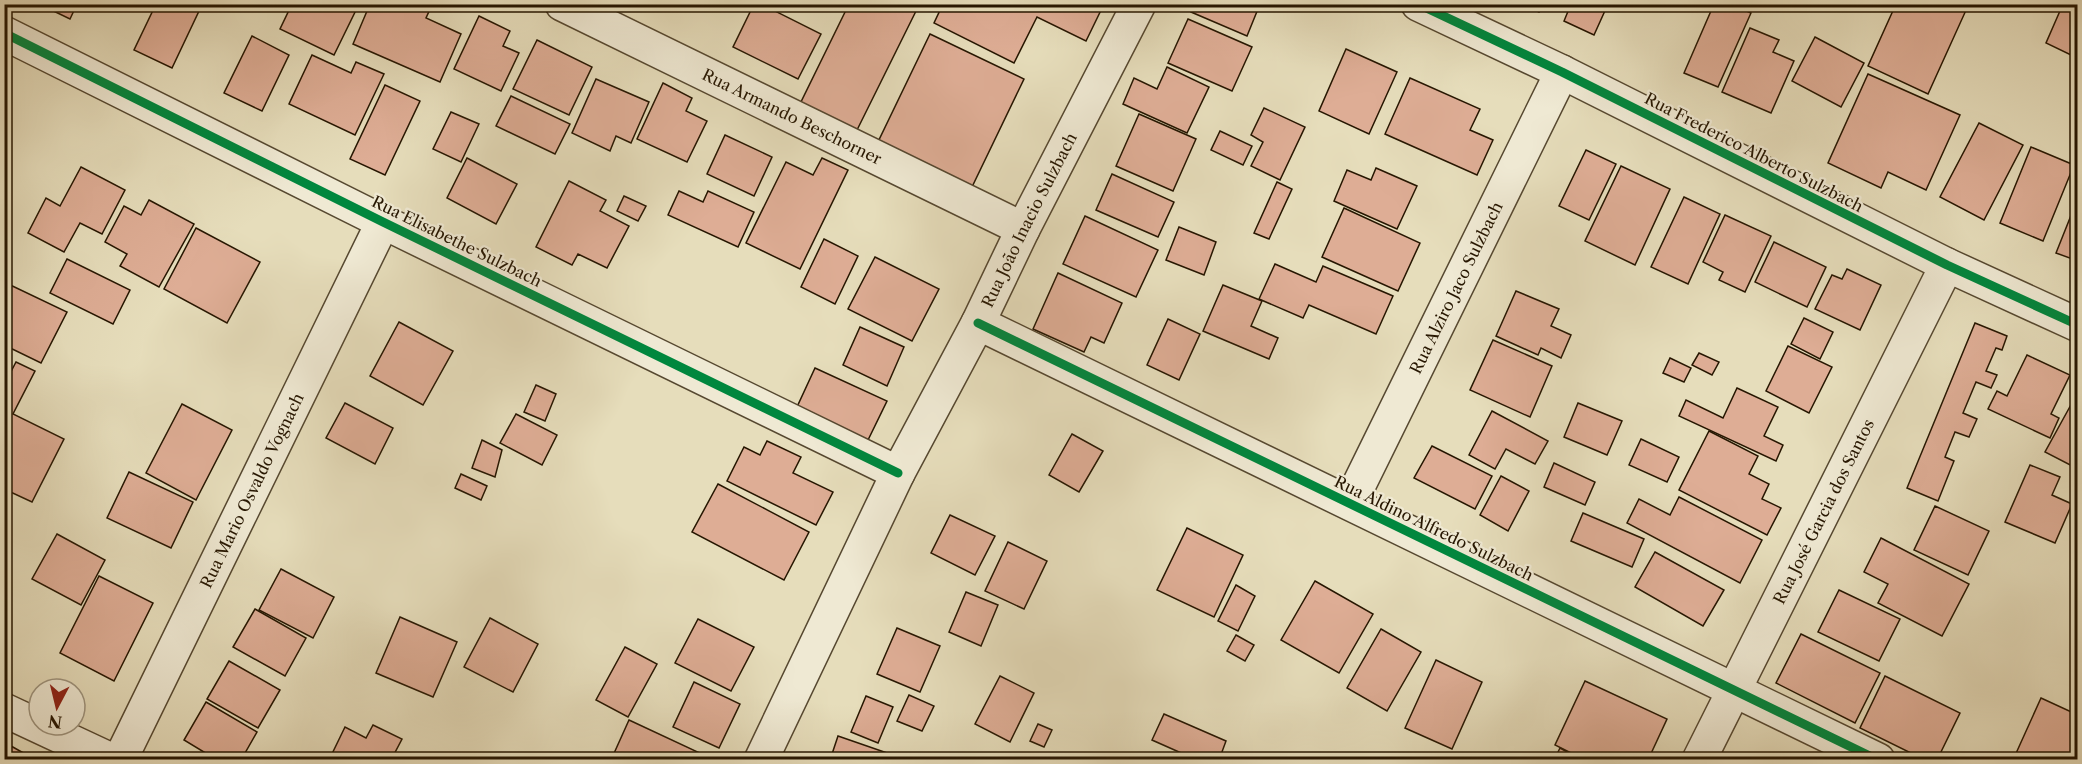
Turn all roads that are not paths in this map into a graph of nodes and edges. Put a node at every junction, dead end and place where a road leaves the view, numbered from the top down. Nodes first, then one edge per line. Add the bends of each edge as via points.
1 (562, 4) edge
2 (1139, 4) edge
3 (1418, 4) edge
4 (4, 33) edge
5 (1562, 72) junction
6 (383, 222) junction
7 (1023, 230) junction
8 (1947, 265) junction
9 (978, 323) junction
10 (2078, 325) edge
11 (898, 473) junction
12 (1350, 504) junction
13 (1734, 690) junction
14 (4, 710) edge
15 (111, 759) edge
16 (120, 759) edge
17 (761, 759) edge
18 (1699, 759) edge
19 (1878, 759) edge

1 - 7 street, Rua Armando Beschorner
2 - 7 street, Rua João Inacio Sulzbach
3 - 5 street, Rua Frederico Alberto Sulzbach
4 - 6 street, Rua Elisabethe Sulzbach
5 - 8 street, Rua Frederico Alberto Sulzbach
5 - 12 street, Rua Alziro Jaco Sulzbach
6 - 11 street, Rua Elisabethe Sulzbach
6 - 16 street, Rua Mario Osvaldo Vognach
7 - 9 street, Rua João Inacio Sulzbach
8 - 10 street, Rua Frederico Alberto Sulzbach
8 - 13 street, Rua José Garcia dos Santos
9 - 11 street, Rua João Inacio Sulzbach
9 - 12 street, Rua Aldino Alfredo Sulzbach
11 - 17 street, Rua João Inacio Sulzbach
12 - 13 street, Rua Aldino Alfredo Sulzbach
13 - 18 street, Rua José Garcia dos Santos
13 - 19 street, Rua Aldino Alfredo Sulzbach
14 - 15 street

